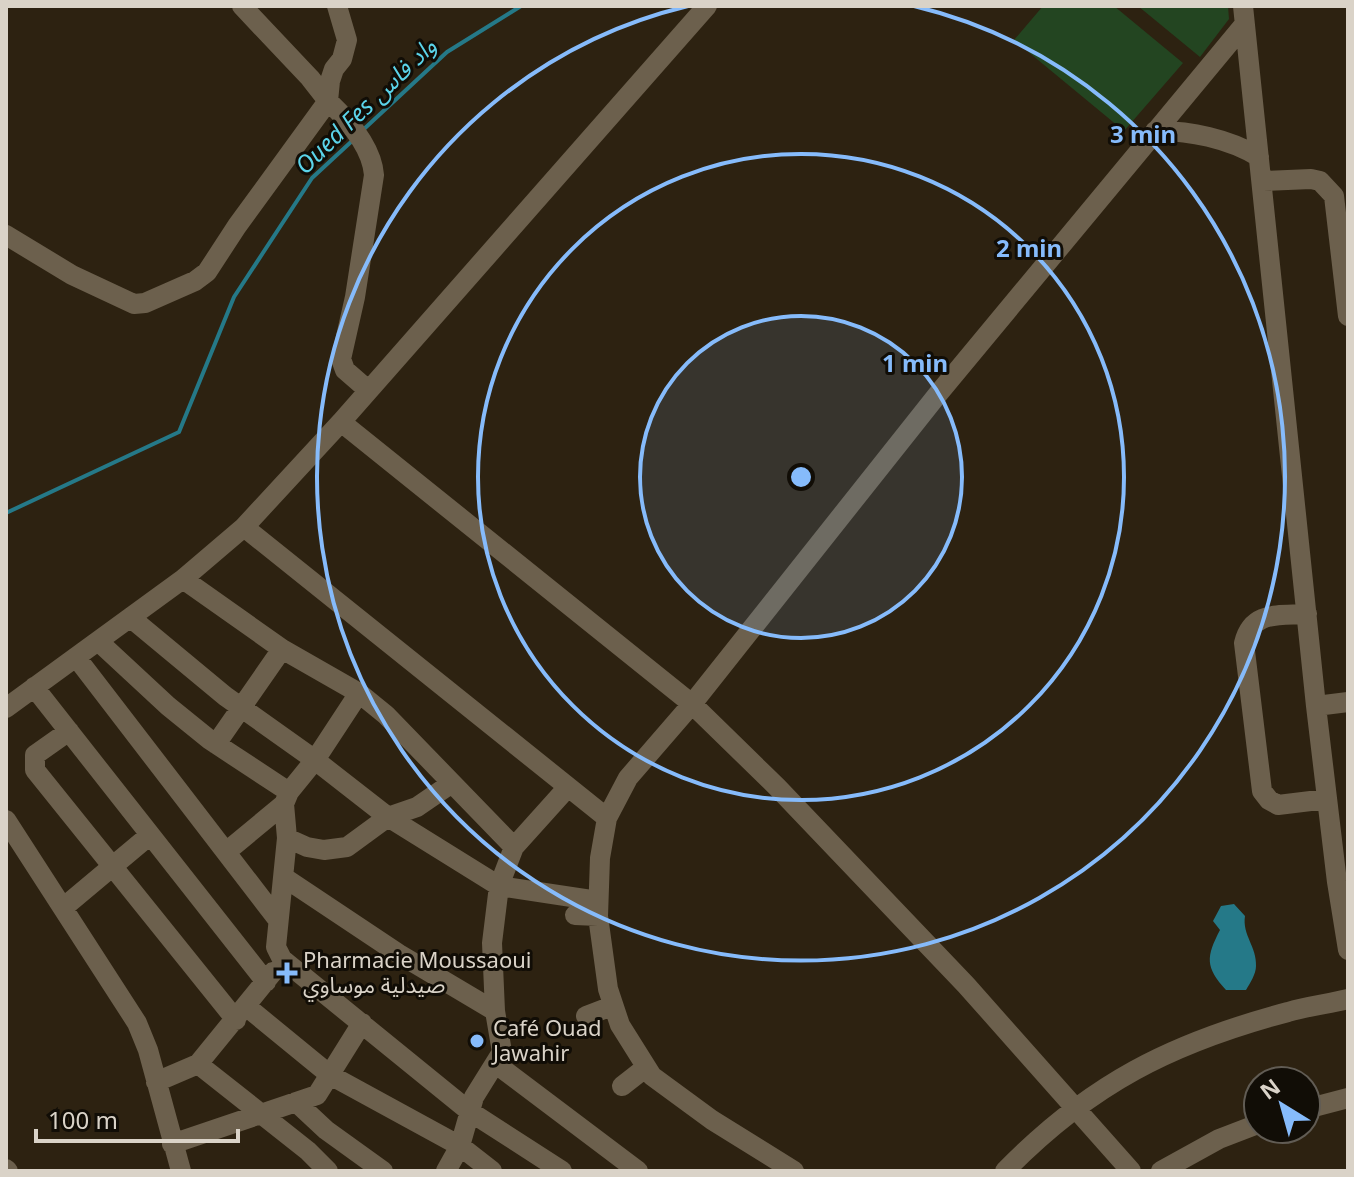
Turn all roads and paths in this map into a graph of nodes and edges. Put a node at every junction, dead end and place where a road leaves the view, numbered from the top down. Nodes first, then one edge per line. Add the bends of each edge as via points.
1 (242, 6) edge
2 (337, 6) edge
3 (707, 6) edge
4 (1243, 16) edge
5 (335, 108) junction
6 (1155, 131) junction
7 (1259, 157) junction
8 (1263, 181) junction
9 (7, 237) edge
10 (1348, 316) edge
11 (368, 390) junction
12 (341, 422) junction
13 (244, 527) junction
14 (183, 579) junction
15 (1307, 614) junction
16 (131, 618) junction
17 (99, 642) junction
18 (282, 649) junction
19 (76, 657) junction
20 (34, 687) junction
21 (359, 693) junction
22 (1348, 702) edge
23 (692, 704) junction
24 (1316, 706) junction
25 (6, 708) edge
26 (242, 708) junction
27 (69, 731) junction
28 (216, 744) junction
29 (315, 760) junction
30 (452, 783) junction
31 (568, 787) junction
32 (286, 798) junction
33 (1327, 799) junction
34 (388, 817) junction
35 (607, 818) junction
36 (6, 820) edge
37 (150, 835) junction
38 (287, 838) junction
39 (514, 847) junction
40 (226, 852) junction
41 (113, 867) junction
42 (285, 878) junction
43 (499, 886) junction
44 (64, 907) junction
45 (598, 909) junction
46 (575, 915) dead end
47 (278, 920) junction
48 (1348, 950) edge
49 (282, 959) junction
50 (266, 982) junction
51 (1348, 999) edge
52 (612, 1006) junction
53 (495, 1011) junction
54 (241, 1013) junction
55 (586, 1016) dead end
56 (362, 1023) junction
57 (198, 1064) junction
58 (496, 1064) junction
59 (645, 1068) junction
60 (330, 1075) junction
61 (156, 1082) junction
62 (622, 1086) dead end
63 (1348, 1098) edge
64 (296, 1102) junction
65 (1322, 1105) edge
66 (1076, 1107) junction
67 (469, 1111) junction
68 (259, 1113) junction
69 (1242, 1130) edge
70 (172, 1144) junction
71 (460, 1146) junction
72 (181, 1171) edge
73 (328, 1171) edge
74 (383, 1171) edge
75 (446, 1171) edge
76 (492, 1171) edge
77 (562, 1171) edge
78 (638, 1171) edge
79 (794, 1171) edge
80 (1005, 1171) edge
81 (1131, 1171) edge
82 (1161, 1171) edge

1 - 5 street
2 - 5 street via 347,40 330,81
3 - 11 street
4 - 6 street
4 - 7 street
5 - 9 street via 237,226 207,272 145,303 121,300
5 - 11 street via 373,163 371,202 341,359 345,370
6 - 7 street via 1203,137
6 - 23 street
7 - 8 street
8 - 10 street via 1311,179 1334,196
8 - 15 street
11 - 12 street
12 - 13 street
12 - 23 street
13 - 14 street
13 - 31 street
14 - 16 street
14 - 18 street
15 - 24 street
15 - 33 street via 1264,617 1247,630 1244,643 1262,791 1278,805
16 - 17 street
16 - 26 street
17 - 19 street
17 - 28 street
18 - 21 street
18 - 26 street
19 - 20 street
19 - 40 street
20 - 25 street
20 - 27 street
21 - 29 street
21 - 30 street
22 - 24 street
23 - 35 street via 628,778
23 - 66 street via 904,920
24 - 33 street
26 - 28 street
26 - 29 street
27 - 37 street
27 - 41 street via 35,755 35,770
28 - 32 street
29 - 32 street
29 - 34 street
30 - 34 street via 417,807
30 - 39 street
31 - 35 street
31 - 39 street
32 - 38 street
32 - 40 street
33 - 48 street
34 - 38 street via 338,850 307,847
34 - 43 street
35 - 45 street
36 - 44 street
37 - 41 street
37 - 50 street
38 - 42 street
39 - 43 street
40 - 47 street
41 - 44 street
41 - 54 street
42 - 47 street
42 - 53 street
43 - 45 street
43 - 53 street via 492,943
44 - 61 street via 137,1023
45 - 46 street
45 - 52 street
47 - 49 street via 276,947
49 - 50 street
49 - 56 street
50 - 54 street
51 - 66 street via 1182,1046 1111,1082
52 - 55 street
52 - 59 street
53 - 58 street via 502,1044
54 - 57 street
54 - 60 street
56 - 60 street
56 - 67 street
57 - 61 street
57 - 68 street
58 - 67 street
58 - 78 street
59 - 62 street
59 - 79 street via 681,1098
60 - 64 street via 317,1095
60 - 71 street
61 - 70 street
63 - 65 street
64 - 68 street
64 - 74 street
66 - 80 street
66 - 81 street
67 - 71 street
67 - 77 street
68 - 70 street
68 - 73 street
69 - 82 street
70 - 72 street
71 - 75 street
71 - 76 street

